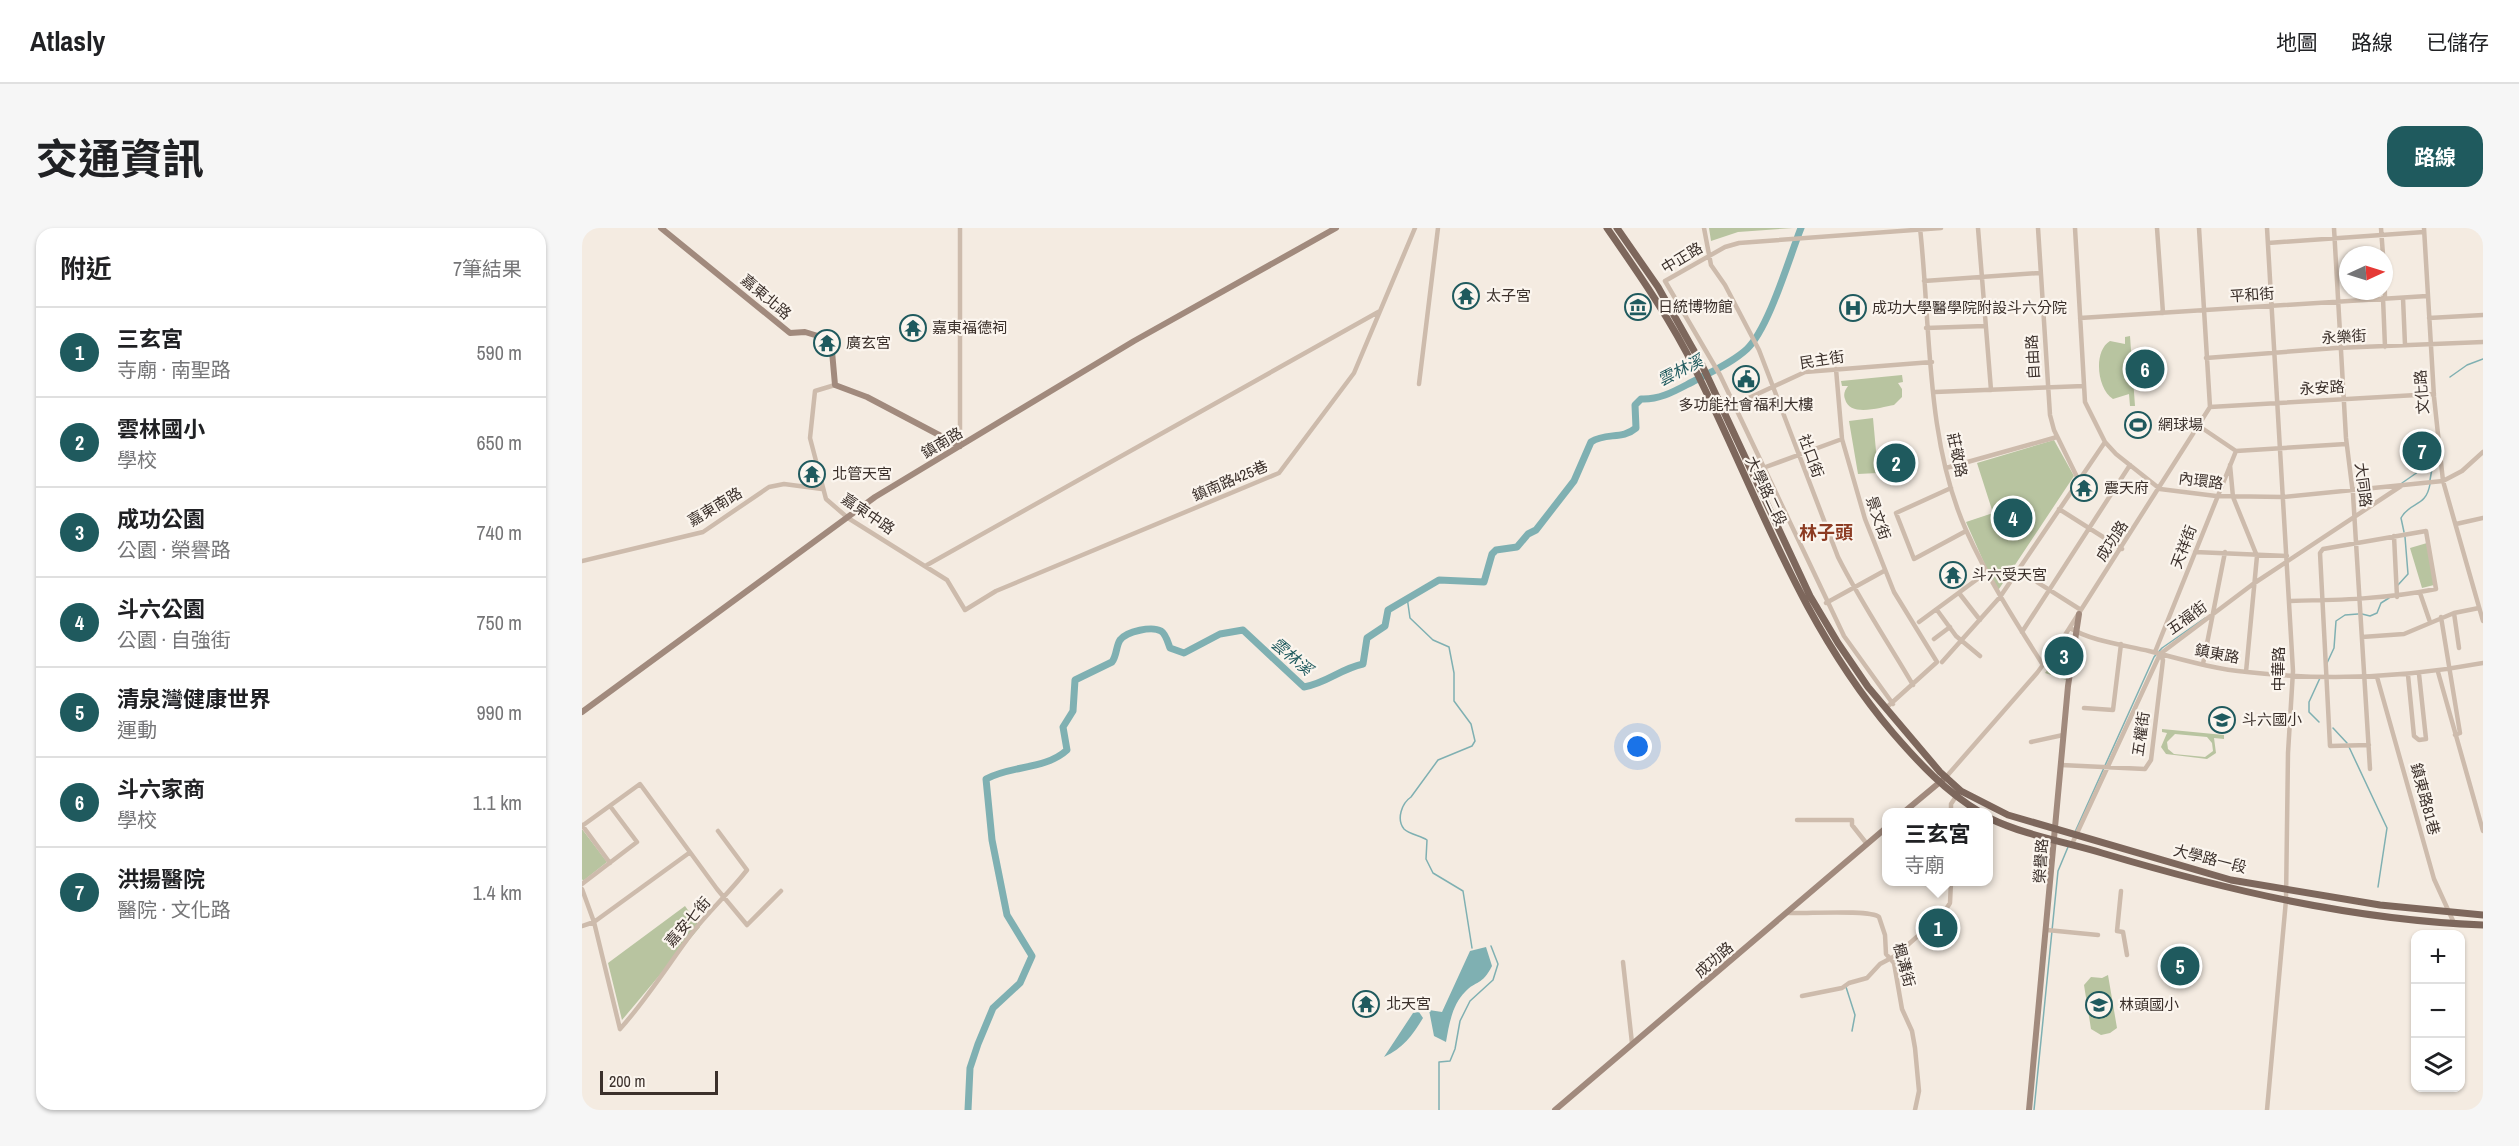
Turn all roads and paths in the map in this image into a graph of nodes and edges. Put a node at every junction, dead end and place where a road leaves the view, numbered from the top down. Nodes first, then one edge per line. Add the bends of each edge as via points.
1 (661, 228) edge
2 (960, 228) edge
3 (1336, 228) edge
4 (1414, 228) edge
5 (1438, 228) edge
6 (1607, 228) edge
7 (1617, 228) edge
8 (1704, 228) edge
9 (1857, 228) edge
10 (1941, 228) edge
11 (1978, 228) edge
12 (2038, 228) edge
13 (2075, 228) edge
14 (2157, 228) edge
15 (2199, 228) edge
16 (2267, 228) edge
17 (2334, 228) edge
18 (2381, 228) edge
19 (1920, 229) edge
20 (2424, 230) edge
21 (1858, 236) junction
22 (2382, 236) junction
23 (2334, 239) junction
24 (2268, 243) junction
25 (2383, 246) edge
26 (1707, 256) junction
27 (2039, 273) junction
28 (1982, 276) junction
29 (1665, 281) junction
30 (1924, 281) junction
31 (1659, 287) junction
32 (1650, 292) junction
33 (2427, 296) junction
34 (2393, 298) edge
35 (2403, 298) junction
36 (2353, 300) edge
37 (2384, 300) edge
38 (2337, 301) junction
39 (2272, 306) junction
40 (2203, 310) junction
41 (1380, 311) junction
42 (2163, 313) junction
43 (2483, 315) edge
44 (2080, 318) junction
45 (2429, 318) junction
46 (1985, 326) junction
47 (1926, 328) junction
48 (2483, 342) edge
49 (2405, 345) junction
50 (2431, 345) junction
51 (2385, 346) junction
52 (2340, 348) junction
53 (2274, 353) junction
54 (2206, 358) junction
55 (1932, 362) junction
56 (1836, 369) junction
57 (1706, 382) junction
58 (1419, 384) dead end
59 (835, 385) junction
60 (1773, 386) junction
61 (2046, 386) junction
62 (2084, 386) junction
63 (1991, 390) junction
64 (1935, 392) junction
65 (2434, 394) junction
66 (2343, 399) junction
67 (2277, 402) junction
68 (1734, 404) junction
69 (2210, 407) junction
70 (1723, 410) junction
71 (2199, 426) junction
72 (2057, 437) junction
73 (1842, 439) junction
74 (2105, 442) junction
75 (2346, 444) junction
76 (960, 446) junction
77 (2280, 449) junction
78 (2236, 452) junction
79 (2483, 452) edge
80 (1744, 455) junction
81 (1798, 455) junction
82 (2478, 456) junction
83 (1736, 459) junction
84 (2483, 463) edge
85 (2130, 465) junction
86 (2230, 465) junction
87 (1763, 468) junction
88 (1946, 468) junction
89 (2078, 479) junction
90 (2443, 481) junction
91 (2398, 486) junction
92 (1952, 488) junction
93 (822, 489) junction
94 (2160, 489) junction
95 (2352, 490) junction
96 (2216, 496) junction
97 (2233, 496) junction
98 (2283, 497) junction
99 (2059, 509) junction
100 (2354, 514) junction
101 (848, 518) junction
102 (2483, 519) edge
103 (2456, 524) junction
104 (2088, 528) junction
105 (1966, 531) junction
106 (2394, 536) junction
107 (2356, 541) junction
108 (2122, 549) junction
109 (2195, 552) junction
110 (2225, 552) junction
111 (2258, 556) junction
112 (2287, 560) junction
113 (582, 561) edge
114 (927, 565) junction
115 (2018, 570) junction
116 (1884, 571) junction
117 (1987, 572) junction
118 (2253, 582) junction
119 (1853, 587) junction
120 (2050, 591) junction
121 (1959, 593) junction
122 (2420, 593) junction
123 (2000, 597) junction
124 (2392, 597) junction
125 (2360, 599) junction
126 (2290, 601) junction
127 (2324, 601) junction
128 (1827, 603) junction
129 (965, 610) joint
130 (1937, 610) junction
131 (2481, 610) edge
132 (2080, 612) junction
133 (2454, 613) junction
134 (2212, 614) junction
135 (2441, 617) junction
136 (1980, 620) junction
137 (2483, 621) edge
138 (1919, 622) dead end
139 (2430, 622) junction
140 (1827, 624) junction
141 (1950, 627) junction
142 (1820, 630) junction
143 (2072, 630) junction
144 (2022, 632) junction
145 (2362, 637) junction
146 (1934, 639) dead end
147 (1961, 641) junction
148 (2121, 644) junction
149 (2459, 648) dead end
150 (2157, 653) junction
151 (1980, 656) dead end
152 (1939, 662) junction
153 (2483, 663) edge
154 (2203, 664) junction
155 (2043, 665) junction
156 (2451, 669) junction
157 (2246, 672) junction
158 (2438, 672) junction
159 (2419, 674) junction
160 (2293, 675) junction
161 (2408, 675) junction
162 (2377, 677) junction
163 (2323, 678) junction
164 (2365, 678) junction
165 (1913, 685) junction
166 (1893, 704) junction
167 (1886, 708) junction
168 (2084, 708) dead end
169 (582, 712) edge
170 (2063, 735) junction
171 (2455, 735) junction
172 (2031, 742) dead end
173 (2369, 745) junction
174 (2061, 765) junction
175 (2107, 768) junction
176 (2370, 769) dead end
177 (1943, 780) junction
178 (1961, 791) junction
179 (1955, 797) junction
180 (609, 806) junction
181 (1910, 808) edge
182 (1951, 808) edge
183 (1972, 808) edge
184 (1993, 808) edge
185 (1993, 808) edge
186 (1993, 819) edge
187 (1797, 820) dead end
188 (582, 826) edge
189 (2055, 830) junction
190 (718, 831) dead end
191 (1882, 831) edge
192 (2483, 831) edge
193 (2077, 835) junction
194 (2054, 840) junction
195 (1867, 844) junction
196 (2072, 844) junction
197 (689, 852) junction
198 (610, 863) junction
199 (582, 884) edge
200 (1951, 886) edge
201 (582, 888) edge
202 (2285, 890) junction
203 (781, 891) dead end
204 (2121, 891) dead end
205 (726, 897) junction
206 (2286, 900) junction
207 (1788, 913) junction
208 (2451, 913) junction
209 (2483, 915) edge
210 (594, 922) junction
211 (2455, 924) junction
212 (2483, 925) edge
213 (582, 926) edge
214 (2047, 930) junction
215 (2098, 935) dead end
216 (2127, 955) dead end
217 (1889, 959) junction
218 (1623, 962) dead end
219 (1802, 996) dead end
220 (1632, 1043) junction
221 (1555, 1110) edge
222 (1915, 1110) edge
223 (2029, 1110) edge
224 (2267, 1110) edge

1 - 59 main road, 嘉東北路 via 790,333 805,332 831,340
2 - 76 street
3 - 76 main road, 鎮南路 via 1134,341
4 - 41 street, 鎮南路425巷
5 - 58 street
6 - 32 main road, 大學路二段
7 - 31 main road, 大學路二段
8 - 26 street, 社口街
9 - 21 street
10 - 19 street, 中正路
11 - 28 street
12 - 27 street, 自由路
13 - 44 street, 內環路
14 - 42 street
15 - 40 street
16 - 24 street, 中華路
17 - 23 street, 大同路
18 - 22 street
19 - 21 street, 中正路
19 - 30 street, 莊敬路
20 - 22 street
20 - 33 street, 文化路
21 - 26 street, 中正路 via 1739,243
22 - 23 street
22 - 25 street
23 - 24 street
23 - 38 street, 大同路
24 - 39 street, 中華路
26 - 29 street, 中正路
26 - 60 street, 社口街 via 1750,331
27 - 28 street
27 - 61 street, 自由路
28 - 30 street
28 - 46 street
29 - 31 street, 中正路
29 - 68 street, 大學路二段
30 - 47 street, 莊敬路
31 - 32 street, 中正路
31 - 57 main road, 大學路二段 via 1702,365
32 - 57 main road, 大學路二段
33 - 35 street, 平和街
33 - 45 street, 文化路
34 - 35 street, 平和街
35 - 49 street
36 - 38 street, 平和街
37 - 51 street
38 - 39 street, 平和街
38 - 52 street, 大同路
39 - 40 street, 平和街
39 - 53 street, 中華路
40 - 42 street, 平和街
40 - 54 street
41 - 114 street
41 - 129 street, 鎮南路425巷 via 1354,373 1279,473 996,591
42 - 44 street, 平和街
43 - 45 street
44 - 62 street, 內環路
45 - 50 street, 文化路
46 - 47 street
46 - 63 street
47 - 55 street, 莊敬路
48 - 50 street, 永樂街
49 - 50 street, 永樂街
49 - 51 street, 永樂街
50 - 65 street, 文化路
51 - 52 street, 永樂街
52 - 53 street, 永樂街
52 - 66 street, 大同路
53 - 54 street, 永樂街
53 - 67 street, 中華路
54 - 69 street
55 - 56 street, 民主街
55 - 64 street, 莊敬路
56 - 60 street, 民主街 via 1805,372
56 - 73 street, 景文街
57 - 70 main road, 大學路二段
57 - 83 main road, 大學路二段
59 - 76 main road via 867,397
59 - 93 street, 嘉東中路 via 815,391 810,438
60 - 68 street, 民主街
60 - 81 street, 社口街
61 - 62 street
61 - 63 street
61 - 72 street, 自由路
62 - 74 street, 內環路 via 2085,402
63 - 64 street
64 - 88 street, 莊敬路
65 - 66 street, 永安路
65 - 90 street, 文化路
66 - 67 street, 永安路
66 - 75 street, 大同路
67 - 69 street, 永安路
67 - 77 street, 中華路
68 - 70 street, 民主街
68 - 87 street, 大學路二段
69 - 71 street, 成功路
70 - 80 main road, 大學路二段
71 - 78 street
71 - 94 street, 成功路
72 - 88 street
72 - 89 street, 自由路
73 - 81 street
73 - 116 street, 景文街 via 1864,519
74 - 85 street, 內環路
74 - 89 street
75 - 77 street
75 - 95 street, 大同路
76 - 101 main road, 鎮南路
77 - 78 street
77 - 98 street, 中華路
78 - 86 street, 天祥街
79 - 82 street, 內環路
80 - 83 main road
80 - 140 main road, 大學路二段
81 - 87 street
81 - 119 street, 社口街 via 1819,514
82 - 84 street
82 - 90 street, 內環路
83 - 142 main road, 大學路二段
85 - 94 street, 內環路
85 - 104 street
86 - 96 street, 天祥街
86 - 97 street
87 - 128 street, 大學路二段
88 - 92 street, 莊敬路
89 - 99 street
90 - 91 street, 內環路
90 - 103 street, 文化路
91 - 95 street, 內環路
91 - 100 street, 五福街
92 - 105 street, 莊敬路
92 - 105 street via 1896,513 1914,559
93 - 101 street, 嘉東中路 via 826,500
93 - 113 street, 嘉東南路 via 784,484 769,487 703,532
94 - 96 street, 內環路
94 - 108 street, 成功路
95 - 98 street, 內環路
95 - 100 street, 大同路
96 - 97 street, 內環路
96 - 109 street, 天祥街
97 - 98 street, 內環路
97 - 111 street
98 - 112 street, 中華路
99 - 104 street
99 - 115 street
100 - 107 street, 大同路
100 - 112 street, 五福街
101 - 114 street, 嘉東中路
101 - 169 main road, 鎮南路
102 - 103 street
103 - 131 street, 文化路
104 - 108 street
104 - 120 street
105 - 117 street, 莊敬路
106 - 107 street
106 - 122 street via 2426,531 2436,590
106 - 124 street via 2396,586
107 - 125 street, 大同路
107 - 127 street via 2321,551
108 - 132 street, 成功路
109 - 110 street
109 - 150 street, 天祥街
110 - 111 street
110 - 134 street
111 - 112 street
111 - 118 street
112 - 118 street, 五福街
112 - 126 street, 中華路
114 - 129 street, 嘉東中路 via 947,579
115 - 120 street
115 - 123 street
116 - 119 street
116 - 152 street, 景文街
117 - 121 street
117 - 123 street, 莊敬路
118 - 134 street, 五福街
118 - 157 street
119 - 128 street
119 - 165 street, 社口街
120 - 132 street
120 - 144 street
121 - 130 street
121 - 136 street
122 - 124 street
122 - 139 street
123 - 136 street
123 - 144 street, 莊敬路
124 - 125 street
125 - 127 street
125 - 145 street, 大同路
126 - 127 street
126 - 160 street, 中華路
127 - 163 street
128 - 166 street, 大學路二段 via 1844,636
130 - 138 street
130 - 141 street
131 - 133 street
131 - 137 street, 文化路
132 - 143 main road, 榮譽路
133 - 135 street
133 - 149 street
134 - 150 street, 五福街
134 - 154 street
135 - 139 street
135 - 156 street
136 - 147 street
139 - 145 street via 2404,634
140 - 142 main road
140 - 167 main road, 大學路二段
141 - 146 street
141 - 147 street
142 - 177 main road, 大學路二段 via 1876,713
143 - 148 street, 鎮東路
143 - 155 street
143 - 170 main road, 榮譽路
144 - 155 street, 莊敬路
145 - 164 street, 大同路
147 - 151 street
147 - 152 street
148 - 150 street, 鎮東路
148 - 168 street via 2114,710
150 - 154 street, 鎮東路
150 - 175 street, 五福街
150 - 175 street, 五權街 via 2163,660 2150,765 2145,770
152 - 165 street
153 - 156 street, 鎮東路
154 - 157 street, 鎮東路
155 - 177 street
156 - 158 street, 鎮東路
156 - 171 street via 2460,733
157 - 160 street, 鎮東路
158 - 159 street, 鎮東路
158 - 171 street
159 - 161 street, 鎮東路
159 - 161 street via 2426,739 2419,740 2414,736
160 - 163 street, 鎮東路
160 - 202 street, 中華路
161 - 162 street, 鎮東路
162 - 164 street, 鎮東路
162 - 208 street, 鎮東路81巷 via 2434,879
163 - 164 street, 鎮東路
163 - 173 street via 2330,746
164 - 173 street, 大同路
165 - 166 street
166 - 167 street
167 - 177 main road, 大學路二段
170 - 172 street
170 - 174 main road, 榮譽路
171 - 192 street
173 - 176 street, 大同路
174 - 175 street, 五權街
174 - 189 main road, 榮譽路
175 - 193 street, 五福街
177 - 178 main road, 大學路一段
177 - 179 main road
177 - 181 main road
178 - 179 street
178 - 185 main road, 大學路一段
179 - 182 street
179 - 183 main road
180 - 188 street
180 - 197 street via 640,784
180 - 198 street via 637,842
184 - 189 main road, 大學路一段
186 - 194 main road, 大學路一段
187 - 195 street via 1852,820
188 - 198 street
189 - 193 main road, 大學路一段
189 - 194 main road, 榮譽路
190 - 205 street, 嘉安七街 via 747,870
191 - 195 main road, 成功路
193 - 196 street, 五福街
193 - 202 main road, 大學路一段 via 2231,880
194 - 196 main road, 大學路一段
194 - 214 main road, 榮譽路
195 - 207 main road, 成功路
196 - 206 main road, 大學路一段 via 2229,889
197 - 205 street
197 - 210 street
198 - 199 street
200 - 217 street via 1950,903 1943,914
201 - 210 street
202 - 206 street, 中華路
202 - 208 main road, 大學路一段
203 - 205 street via 747,925
204 - 216 street via 2117,931 2123,932
205 - 210 street, 嘉安七街 via 700,923 644,1003 620,1029
206 - 211 main road, 大學路一段
206 - 224 street, 中華路
207 - 217 street, 楓溝街 via 1877,914
207 - 220 main road, 成功路
208 - 209 main road, 大學路一段
208 - 211 street, 鎮東路81巷
210 - 213 street
211 - 212 main road, 大學路一段
214 - 215 street
214 - 223 main road, 榮譽路
217 - 219 street via 1867,978
217 - 222 street, 楓溝街 via 1894,963 1902,1009 1912,1030 1919,1091
218 - 220 street
220 - 221 main road, 成功路

